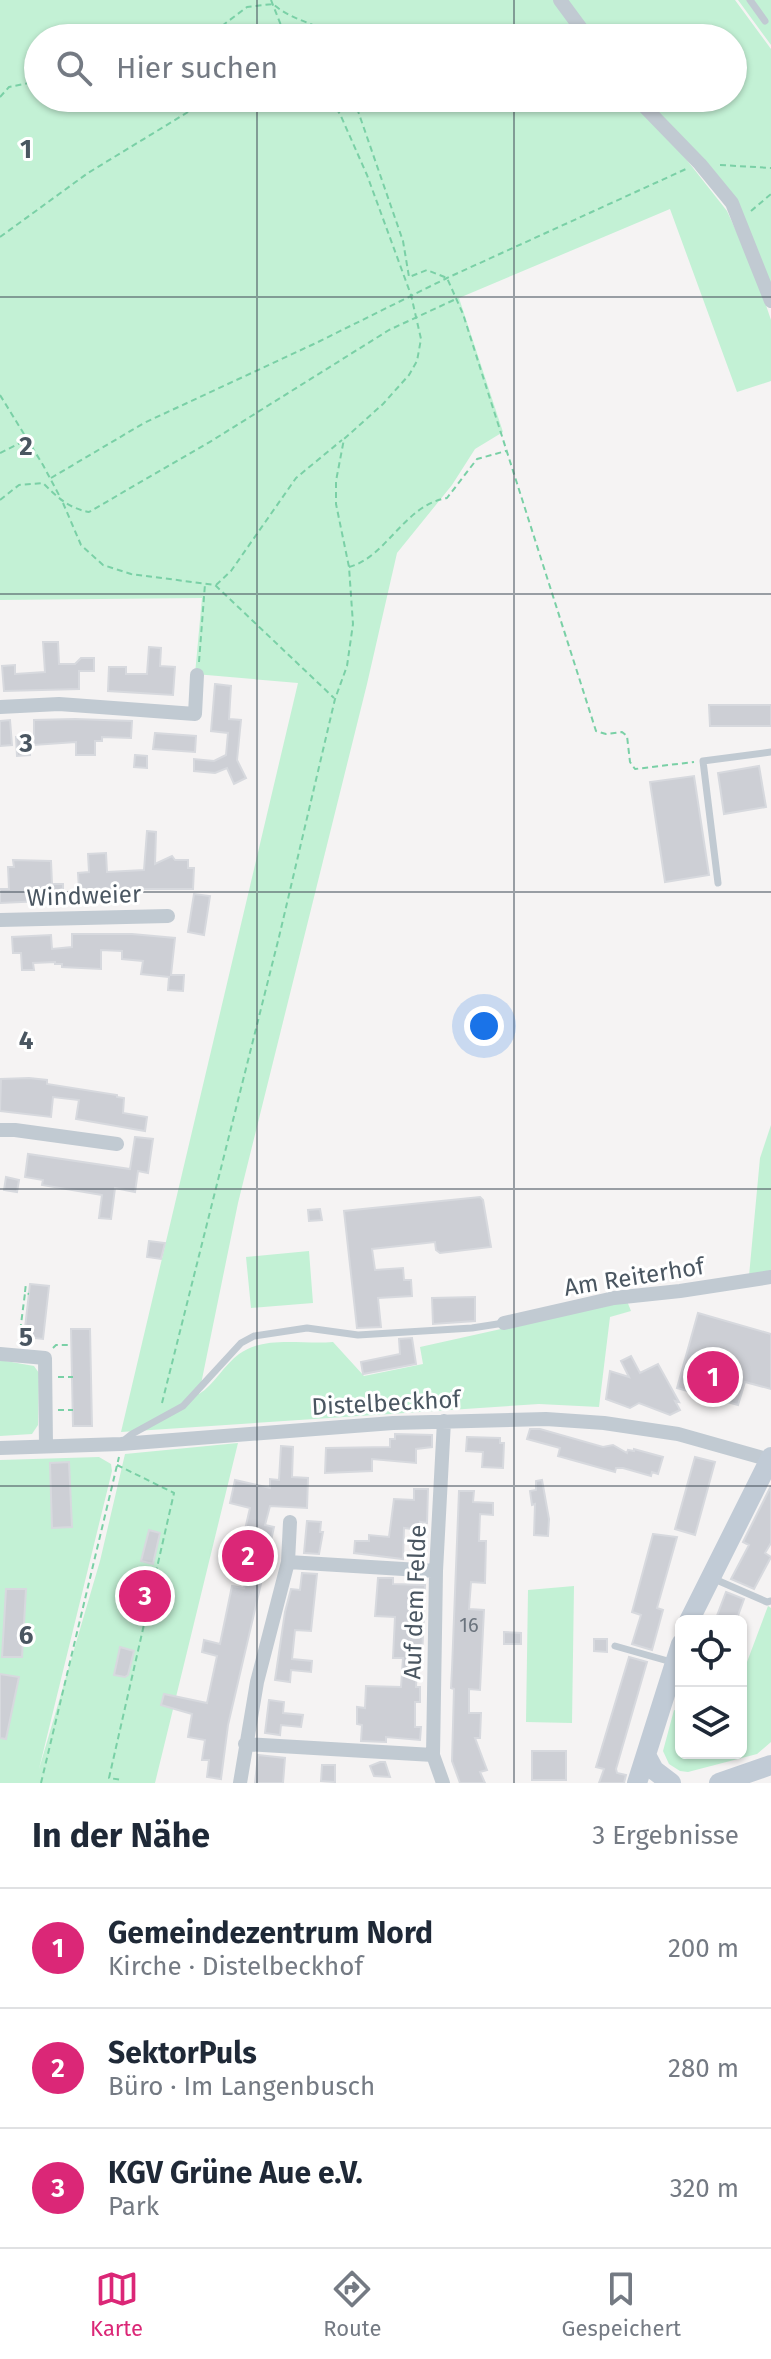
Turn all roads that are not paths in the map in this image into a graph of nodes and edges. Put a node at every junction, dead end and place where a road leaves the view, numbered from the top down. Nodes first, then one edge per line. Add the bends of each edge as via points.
1 (560, 0) edge
2 (750, 0) edge
3 (765, 21) dead end
4 (578, 24) edge
5 (650, 112) edge
6 (771, 301) edge
7 (197, 675) road end
8 (0, 707) edge
9 (771, 752) edge
10 (718, 883) dead end
11 (168, 916) dead end
12 (0, 920) edge
13 (0, 1130) edge
14 (117, 1144) dead end
15 (771, 1277) edge
16 (504, 1323) joint
17 (0, 1354) edge
18 (444, 1421) junction
19 (121, 1444) junction
20 (46, 1446) junction
21 (0, 1448) edge
22 (770, 1459) edge
23 (290, 1522) dead end
24 (288, 1562) junction
25 (436, 1571) junction
26 (710, 1577) junction
27 (771, 1601) edge
28 (692, 1615) edge
29 (615, 1646) dead end
30 (675, 1654) edge
31 (675, 1663) edge
32 (245, 1744) junction
33 (433, 1755) junction
34 (646, 1755) junction
35 (771, 1765) edge
36 (240, 1783) edge
37 (443, 1783) edge
38 (637, 1783) edge
39 (671, 1783) edge
40 (719, 1783) edge

1 - 4 street
2 - 3 lane
5 - 6 street via 732,203
7 - 8 street via 195,714 59,704
9 - 10 lane via 703,761
11 - 12 street, Windweier
13 - 14 street
15 - 16 street, Am Reiterhof via 614,1298
16 - 19 lane via 358,1335 307,1328 254,1336 241,1343 183,1406
17 - 20 street via 45,1358
18 - 19 street, Distelbeckhof
18 - 22 street, Distelbeckhof via 604,1423 678,1434
18 - 25 street, Auf dem Felde
19 - 20 street, Distelbeckhof
20 - 21 street, Distelbeckhof
22 - 26 street
23 - 24 street
24 - 25 street
24 - 32 street
25 - 33 street, Auf dem Felde
26 - 27 lane
26 - 28 street
29 - 30 lane
31 - 34 street
32 - 33 street
32 - 36 street
33 - 37 street, Auf dem Felde
34 - 38 street
34 - 39 street via 654,1770
35 - 40 street

